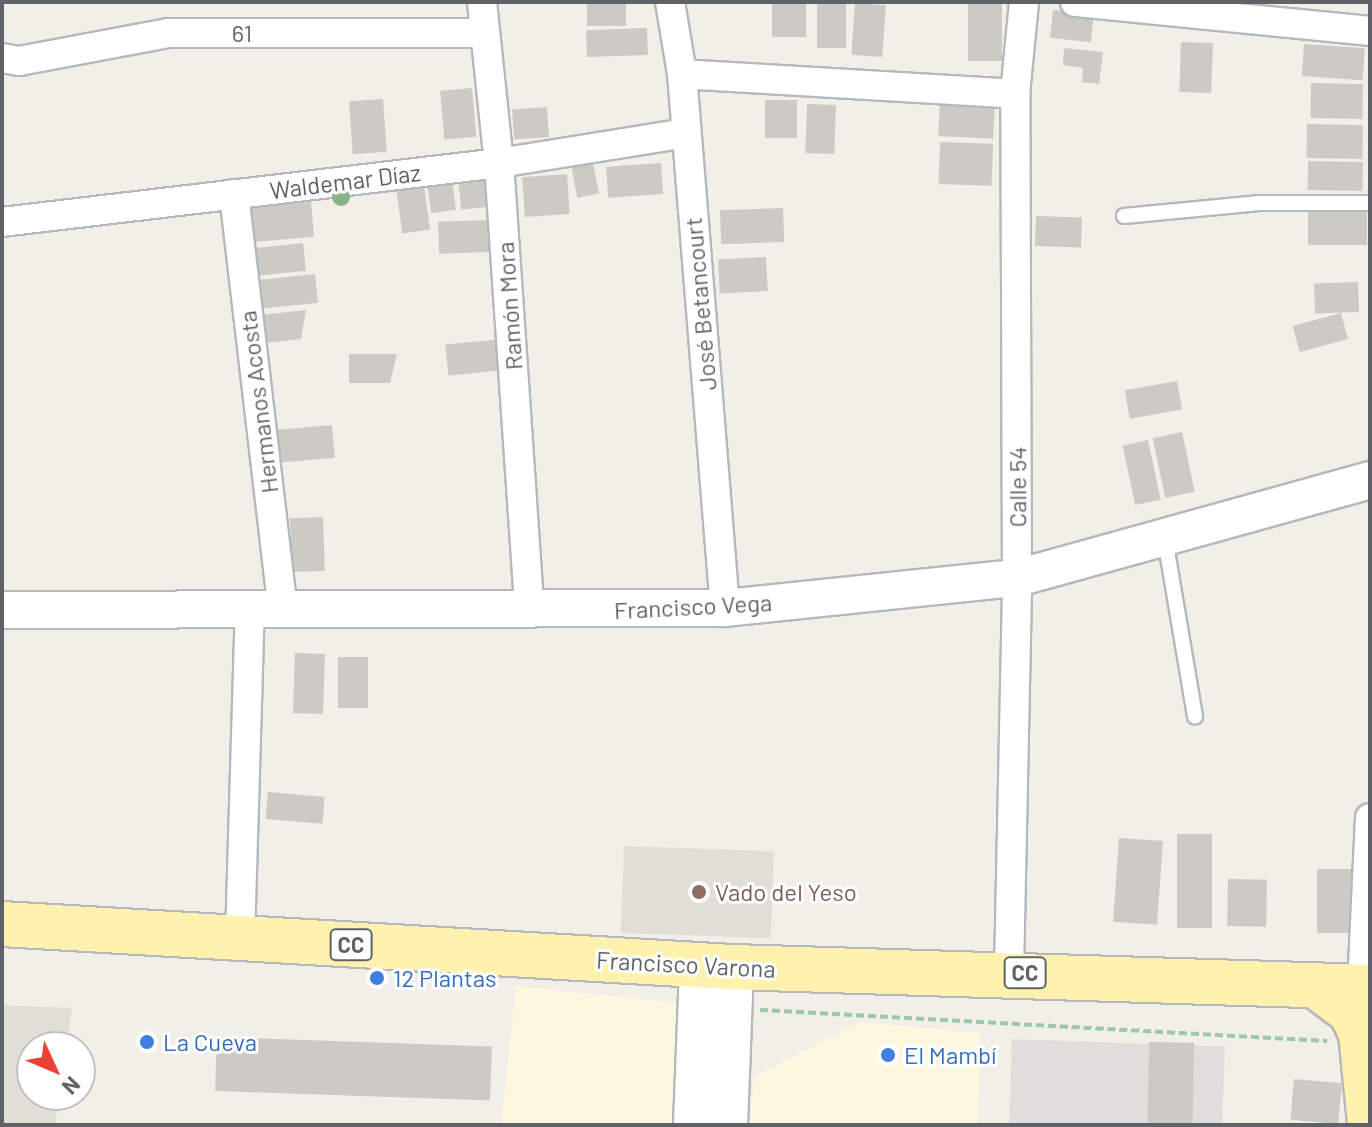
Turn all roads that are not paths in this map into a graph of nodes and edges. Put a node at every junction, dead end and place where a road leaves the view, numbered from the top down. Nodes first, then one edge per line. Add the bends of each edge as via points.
1 (482, 2) edge
2 (670, 2) edge
3 (1024, 2) edge
4 (1075, 2) edge
5 (1370, 31) edge
6 (484, 33) junction
7 (2, 58) edge
8 (682, 74) junction
9 (1015, 94) junction
10 (686, 133) junction
11 (499, 163) junction
12 (234, 194) junction
13 (1370, 203) edge
14 (1124, 216) dead end
15 (2, 222) edge
16 (1370, 480) edge
17 (1165, 539) junction
18 (1017, 578) junction
19 (725, 608) junction
20 (2, 610) edge
21 (266, 611) junction
22 (530, 612) junction
23 (1195, 716) dead end
24 (1370, 818) edge
25 (2, 924) edge
26 (240, 939) junction
27 (1009, 972) junction
28 (721, 980) junction
29 (1365, 1014) edge
30 (1369, 1123) edge
31 (694, 1125) edge
32 (727, 1125) edge

1 - 6 street, Ramón Mora
2 - 8 street, José Betancourt
3 - 9 street, Calle 54
4 - 5 street
6 - 7 street, 61 via 168,33 19,61
6 - 11 street, Ramón Mora
8 - 9 street
8 - 10 street, José Betancourt
9 - 18 street, Calle 54
10 - 11 street, Waldemar Díaz
10 - 19 street, José Betancourt
11 - 12 street, Waldemar Díaz
11 - 22 street, Ramón Mora
12 - 15 street, Waldemar Díaz
12 - 21 street, Hermanos Acosta
13 - 14 lane via 1259,203
16 - 17 street, Francisco Vega
17 - 18 street, Francisco Vega
17 - 23 lane
18 - 19 street, Francisco Vega
18 - 27 street, Calle 54
19 - 22 street, Francisco Vega
20 - 21 street, Francisco Vega
21 - 22 street, Francisco Vega
21 - 26 street, Hermanos Acosta
24 - 29 street
25 - 26 main road, Francisco Varona / CC
26 - 28 main road, Francisco Varona / CC
27 - 28 main road, Francisco Varona / CC
27 - 29 main road, Francisco Varona / CC via 1316,986 1351,1012
28 - 31 main road
28 - 32 main road
29 - 30 main road

